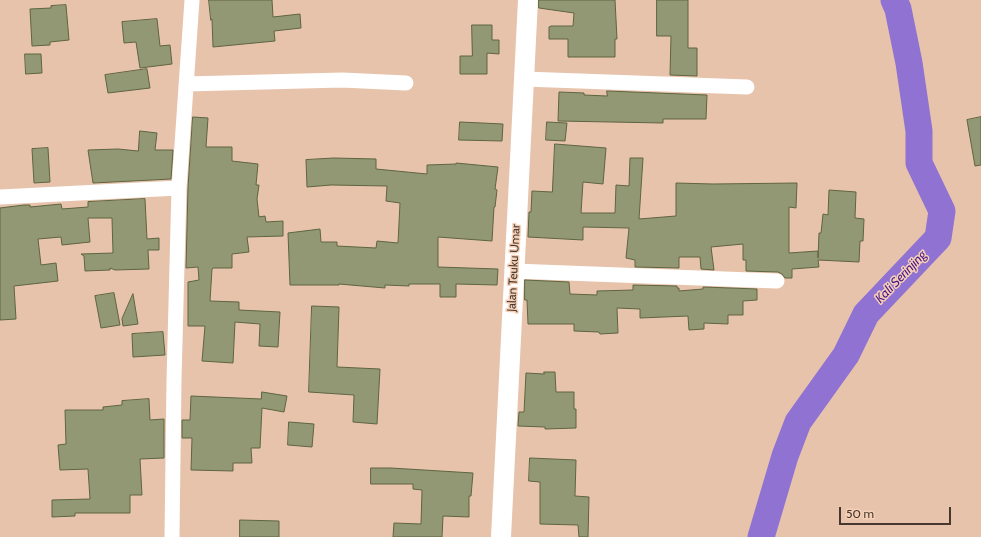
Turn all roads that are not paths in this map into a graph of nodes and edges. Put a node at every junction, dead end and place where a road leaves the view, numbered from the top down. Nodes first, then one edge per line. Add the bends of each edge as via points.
1 (192, 0) edge
2 (528, 0) edge
3 (524, 79) junction
4 (406, 83) dead end
5 (186, 84) junction
6 (747, 87) dead end
7 (178, 188) junction
8 (0, 197) edge
9 (514, 271) junction
10 (777, 281) dead end
11 (172, 537) edge
12 (501, 537) edge

1 - 5 street
2 - 3 main road, Jalan Teuku Umar
3 - 6 street
3 - 9 main road, Jalan Teuku Umar
4 - 5 street via 342,80
5 - 7 street
7 - 8 street
7 - 11 street
9 - 10 street
9 - 12 main road, Jalan Teuku Umar

